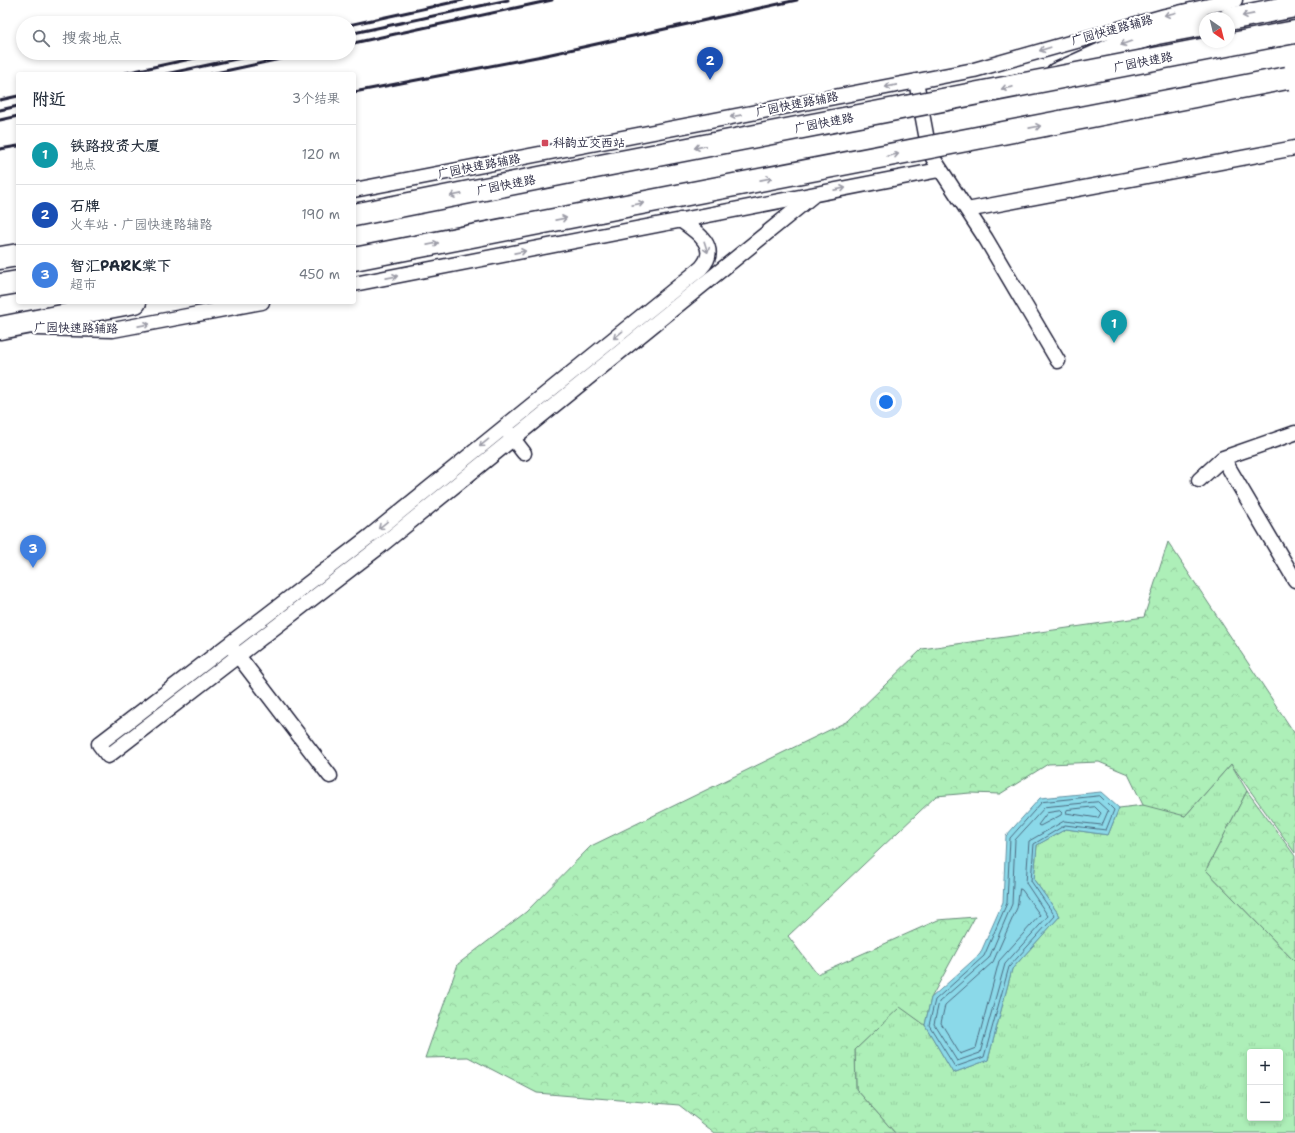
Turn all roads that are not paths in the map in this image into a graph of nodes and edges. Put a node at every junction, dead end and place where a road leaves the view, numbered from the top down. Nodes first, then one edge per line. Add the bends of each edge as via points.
1 (1235, 0) edge
2 (1295, 6) edge
3 (1235, 18) edge
4 (1199, 25) edge
5 (1287, 34) edge
6 (1291, 78) edge
7 (916, 81) junction
8 (1041, 81) junction
9 (1295, 148) edge
10 (939, 170) junction
11 (356, 190) edge
12 (814, 194) junction
13 (966, 210) junction
14 (356, 215) edge
15 (680, 220) junction
16 (0, 249) edge
17 (16, 249) edge
18 (16, 254) edge
19 (0, 258) edge
20 (356, 259) edge
21 (16, 282) edge
22 (356, 284) edge
23 (0, 286) edge
24 (125, 304) edge
25 (251, 304) edge
26 (4, 328) edge
27 (1058, 361) dead end
28 (504, 427) junction
29 (1295, 433) edge
30 (513, 438) junction
31 (524, 453) dead end
32 (1223, 458) junction
33 (1199, 480) dead end
34 (1295, 580) edge
35 (229, 644) junction
36 (238, 656) junction
37 (330, 776) dead end

1 -> 7 street, 广园快速路辅路 via 1060,44 990,66
2 -> 3 highway
4 -> 8 highway, bridge via 1157,33 1129,42
5 - 8 highway, 广园快速路, bridge
20 -> 6 highway, bridge
7 - 10 street via 928,145
7 -> 11 street, 广园快速路辅路
8 -> 14 highway, 广园快速路, bridge
9 - 13 street
12 -> 10 street
10 - 13 street
12 - 15 street
12 - 30 street
13 - 27 street
22 -> 15 street
15 -> 28 street via 698,233 706,243 708,255 703,266
16 - 17 highway
18 - 19 highway
21 - 23 highway
24 - 26 highway
26 -> 25 street, 广园快速路辅路 via 113,330
28 - 30 street
28 -> 35 street via 370,536
29 - 32 street
30 - 31 street
30 - 36 street via 356,566
32 - 33 street
32 - 34 street
35 - 36 street
35 - 36 street via 99,744 108,756
36 - 37 street

